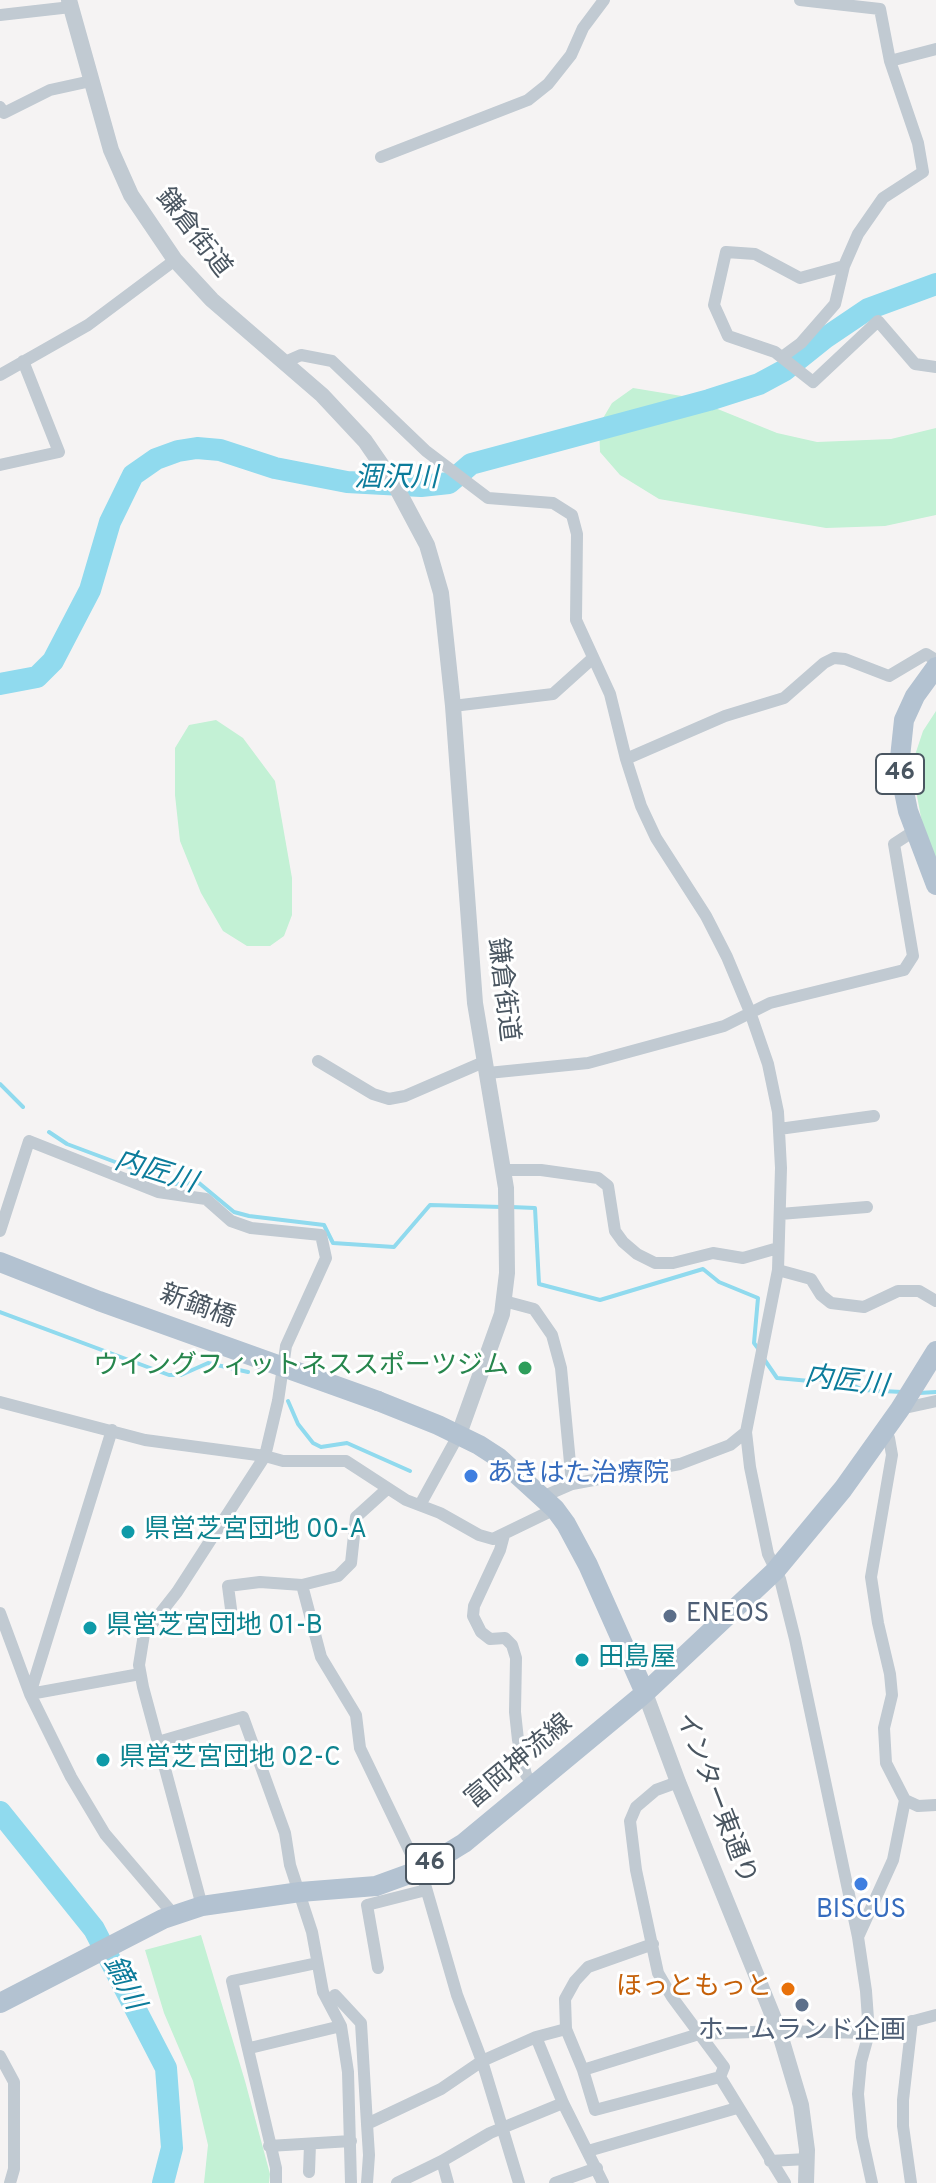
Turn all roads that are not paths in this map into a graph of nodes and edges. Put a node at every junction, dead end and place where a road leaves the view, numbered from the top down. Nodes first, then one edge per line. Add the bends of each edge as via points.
1 (604, 0) edge
2 (800, 0) edge
3 (70, 4) edge
4 (0, 15) edge
5 (936, 49) edge
6 (890, 61) junction
7 (91, 81) junction
8 (0, 107) edge
9 (381, 157) dead end
10 (175, 260) junction
11 (844, 266) junction
12 (782, 357) junction
13 (23, 361) junction
14 (285, 362) junction
15 (936, 367) edge
16 (0, 375) edge
17 (0, 465) edge
18 (593, 658) junction
19 (936, 660) edge
20 (933, 677) edge
21 (453, 706) junction
22 (626, 759) junction
23 (914, 831) junction
24 (936, 885) edge
25 (750, 1012) junction
26 (318, 1061) dead end
27 (487, 1067) junction
28 (874, 1116) dead end
29 (779, 1129) junction
30 (503, 1170) junction
31 (867, 1207) dead end
32 (780, 1214) junction
33 (0, 1231) edge
34 (778, 1248) junction
35 (0, 1262) edge
36 (778, 1270) junction
37 (504, 1301) junction
38 (936, 1301) edge
39 (936, 1351) edge
40 (378, 1401) joint
41 (936, 1401) edge
42 (0, 1402) edge
43 (900, 1409) junction
44 (112, 1430) junction
45 (746, 1432) junction
46 (883, 1432) junction
47 (459, 1434) junction
48 (265, 1456) junction
49 (572, 1484) junction
50 (387, 1489) junction
51 (549, 1503) junction
52 (420, 1505) junction
53 (504, 1535) junction
54 (775, 1571) junction
55 (302, 1585) junction
56 (231, 1609) dead end
57 (0, 1613) edge
58 (140, 1674) junction
59 (645, 1693) junction
60 (30, 1694) junction
61 (158, 1742) junction
62 (678, 1782) junction
63 (534, 1785) junction
64 (905, 1800) junction
65 (936, 1805) edge
66 (423, 1880) junction
67 (300, 1892) junction
68 (202, 1906) junction
69 (169, 1917) junction
70 (858, 1937) junction
71 (653, 1944) junction
72 (317, 1963) junction
73 (378, 1968) dead end
74 (335, 1995) dead end
75 (0, 2003) edge
76 (936, 2015) edge
77 (912, 2021) junction
78 (341, 2026) junction
79 (566, 2029) junction
80 (779, 2031) junction
81 (869, 2033) junction
82 (699, 2034) junction
83 (536, 2037) junction
84 (250, 2048) junction
85 (0, 2056) edge
86 (482, 2061) junction
87 (583, 2070) junction
88 (720, 2077) junction
89 (563, 2103) junction
90 (737, 2108) junction
91 (367, 2124) junction
92 (502, 2128) junction
93 (351, 2141) junction
94 (310, 2144) junction
95 (269, 2146) junction
96 (588, 2151) junction
97 (807, 2159) junction
98 (442, 2161) junction
99 (770, 2161) junction
100 (597, 2168) junction
101 (309, 2172) dead end
102 (10, 2183) edge
103 (276, 2183) edge
104 (351, 2183) edge
105 (367, 2183) edge
106 (397, 2183) edge
107 (448, 2183) edge
108 (519, 2183) edge
109 (555, 2183) edge
110 (603, 2183) edge
111 (785, 2183) edge
112 (806, 2183) edge
113 (872, 2183) edge
114 (911, 2183) edge

1 - 9 street via 571,55 528,100
2 - 6 street via 880,9
3 - 4 street
3 - 7 street, 鎌倉街道
5 - 6 street
6 - 11 street via 923,172 883,198
7 - 8 street via 50,90 4,113
7 - 10 street, 鎌倉街道 via 131,195
10 - 13 street via 88,325
10 - 14 street, 鎌倉街道 via 212,300
11 - 12 street via 835,304
11 - 12 street via 800,278 755,254 726,252 714,305 728,336
12 - 15 street via 813,382 878,321 915,364
13 - 16 street
13 - 17 street via 59,452
14 - 18 street via 301,355 332,361 426,451 488,498 553,503 572,515 577,534 576,620
14 - 21 street, 鎌倉街道 via 365,441 427,545 441,593
18 - 21 street via 553,694
18 - 22 street via 610,694
19 - 22 street via 926,654 889,676 834,658 784,698 725,716
20 - 23 main road, 46 via 915,696 900,743 899,767
21 - 27 street, 鎌倉街道 via 475,1003
22 - 25 street via 656,838 706,916
23 - 24 main road, 46
23 - 25 street via 894,844 913,956 904,970
25 - 27 street via 724,1026 588,1063
25 - 29 street via 768,1064
26 - 27 street via 389,1099
27 - 30 street, 鎌倉街道
28 - 29 street
29 - 32 street
30 - 34 street via 598,1178 608,1186 615,1231 637,1254 655,1263 713,1253 743,1258
30 - 37 street, 鎌倉街道
31 - 32 street
32 - 34 street
33 - 48 street via 29,1141 158,1192 206,1199 231,1221 251,1228 321,1235 326,1258 286,1346
34 - 36 street
35 - 40 main road, 新鏑橋, bridge
36 - 38 street via 811,1279 831,1303 864,1307 898,1291 919,1291
36 - 45 street
37 - 47 street, 鎌倉街道
37 - 49 street via 534,1309 552,1335 561,1368
39 - 43 main road, 富岡神流線 / 46
40 - 47 main road, インター東通り
41 - 43 street
42 - 44 street
43 - 46 main road, 富岡神流線 / 46
44 - 48 street via 145,1440
44 - 60 street
45 - 49 street via 730,1445 680,1464
45 - 54 street
46 - 54 main road, 富岡神流線 / 46
46 - 64 street via 892,1455 871,1577 892,1695 884,1728 886,1763
47 - 51 main road, インター東通り via 499,1458
47 - 52 street
48 - 50 street via 346,1461
48 - 58 street via 144,1634
49 - 51 street
50 - 52 street
50 - 55 street via 356,1517 351,1563 338,1576
51 - 53 street
51 - 59 main road, インター東通り via 588,1565
52 - 53 street via 479,1535
53 - 63 street via 473,1616 490,1639 505,1638 512,1645 518,1740 526,1775
54 - 59 main road, 富岡神流線 / 46
54 - 70 street via 795,1639
55 - 56 street via 228,1586
55 - 66 street via 321,1657 356,1715 360,1748
57 - 60 street
58 - 60 street
58 - 61 street
59 - 62 street, インター東通り
59 - 63 main road, 富岡神流線 / 46
60 - 69 street via 105,1834
61 - 67 street via 243,1717 275,1800
61 - 68 street
62 - 71 street via 656,1790 636,1807 630,1821
62 - 80 street, インター東通り
63 - 66 main road, 富岡神流線 / 46
64 - 65 street
64 - 70 street via 893,1860
66 - 67 main road, 富岡神流線 / 46
66 - 73 street via 367,1905
66 - 86 street
67 - 68 main road, 富岡神流線 / 46
67 - 72 street
68 - 69 main road, 富岡神流線 / 46
69 - 75 main road, 富岡神流線 / 46
70 - 81 street
71 - 79 street via 588,1967 565,1999
71 - 82 street via 658,1973
72 - 78 street via 323,1992
72 - 84 street via 232,1981
74 - 91 street via 361,2023
76 - 77 street
77 - 81 street
77 - 114 street via 903,2100
78 - 84 street
78 - 93 street
79 - 83 street
79 - 87 street
80 - 81 street
80 - 82 street
80 - 97 street, インター東通り via 801,2105
81 - 113 street via 858,2094
82 - 87 street
82 - 88 street via 724,2067
83 - 86 street
83 - 89 street
84 - 95 street
85 - 102 street via 14,2082
86 - 91 street via 441,2089
86 - 92 street
87 - 88 street via 595,2110
88 - 90 street
89 - 92 street
89 - 96 street
90 - 96 street
90 - 99 street
91 - 105 street
92 - 98 street
92 - 108 street
93 - 94 street
93 - 104 street
94 - 95 street
94 - 101 street
95 - 103 street
96 - 100 street
97 - 99 street
97 - 112 street, インター東通り
98 - 106 street
98 - 107 street
99 - 111 street
100 - 109 street
100 - 110 street

